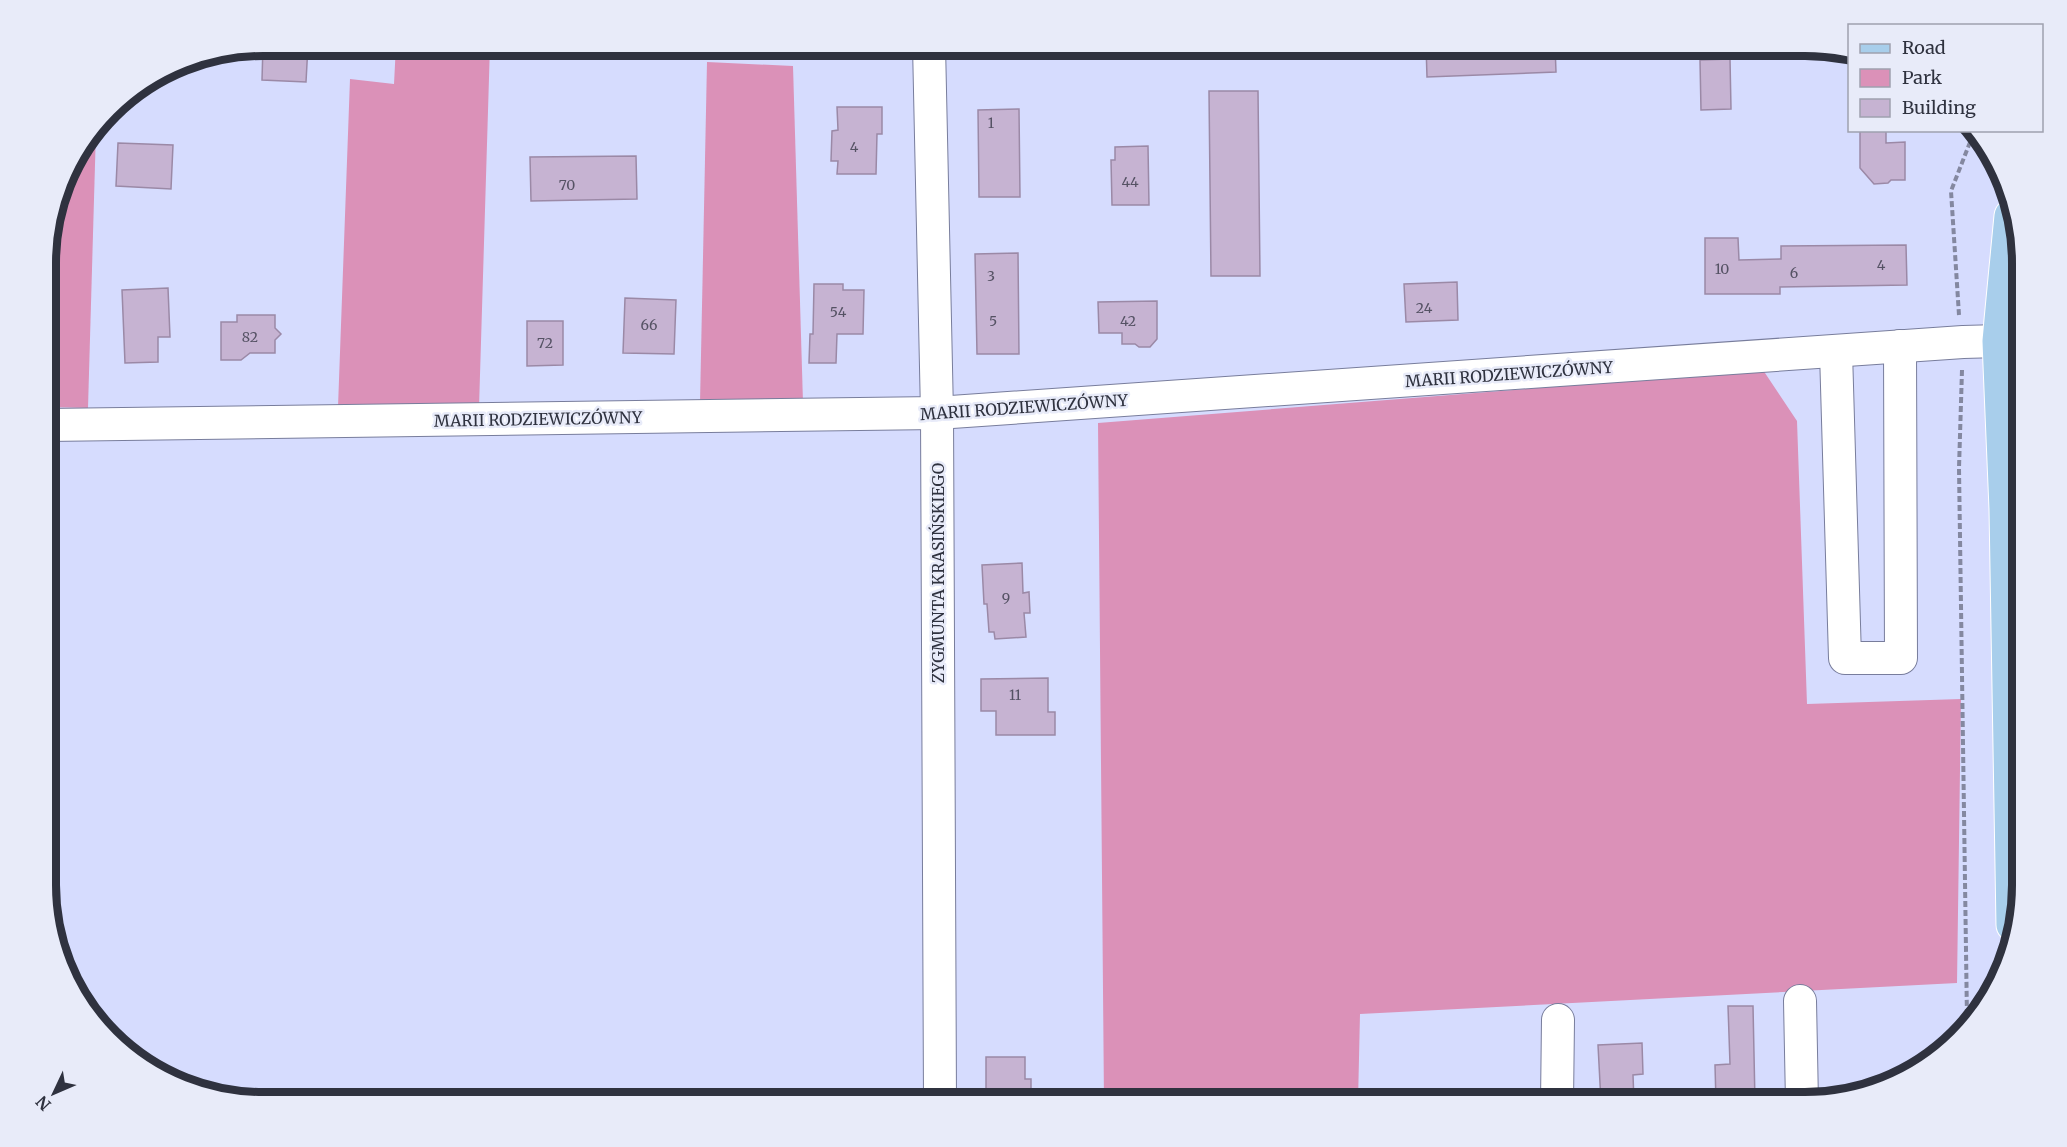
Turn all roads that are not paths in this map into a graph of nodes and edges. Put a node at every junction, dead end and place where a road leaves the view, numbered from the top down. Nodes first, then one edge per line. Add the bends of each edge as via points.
1 (929, 56) edge
2 (2009, 229) edge
3 (1999, 341) junction
4 (1900, 346) junction
5 (1836, 352) junction
6 (937, 413) junction
7 (56, 425) edge
8 (2011, 807) edge
9 (1800, 1001) dead end
10 (1558, 1020) dead end
11 (1557, 1091) edge
12 (1802, 1091) edge
13 (940, 1092) edge

1 - 6 street, ZYGMUNTA KRASIŃSKIEGO
2 - 3 main road
3 - 4 street, MARII RODZIEWICZÓWNY
3 - 8 main road
4 - 5 street, MARII RODZIEWICZÓWNY
4 - 5 street via 1901,658 1845,658
5 - 6 street, MARII RODZIEWICZÓWNY
6 - 7 street, MARII RODZIEWICZÓWNY
6 - 13 street, ZYGMUNTA KRASIŃSKIEGO
9 - 12 street
10 - 11 street

